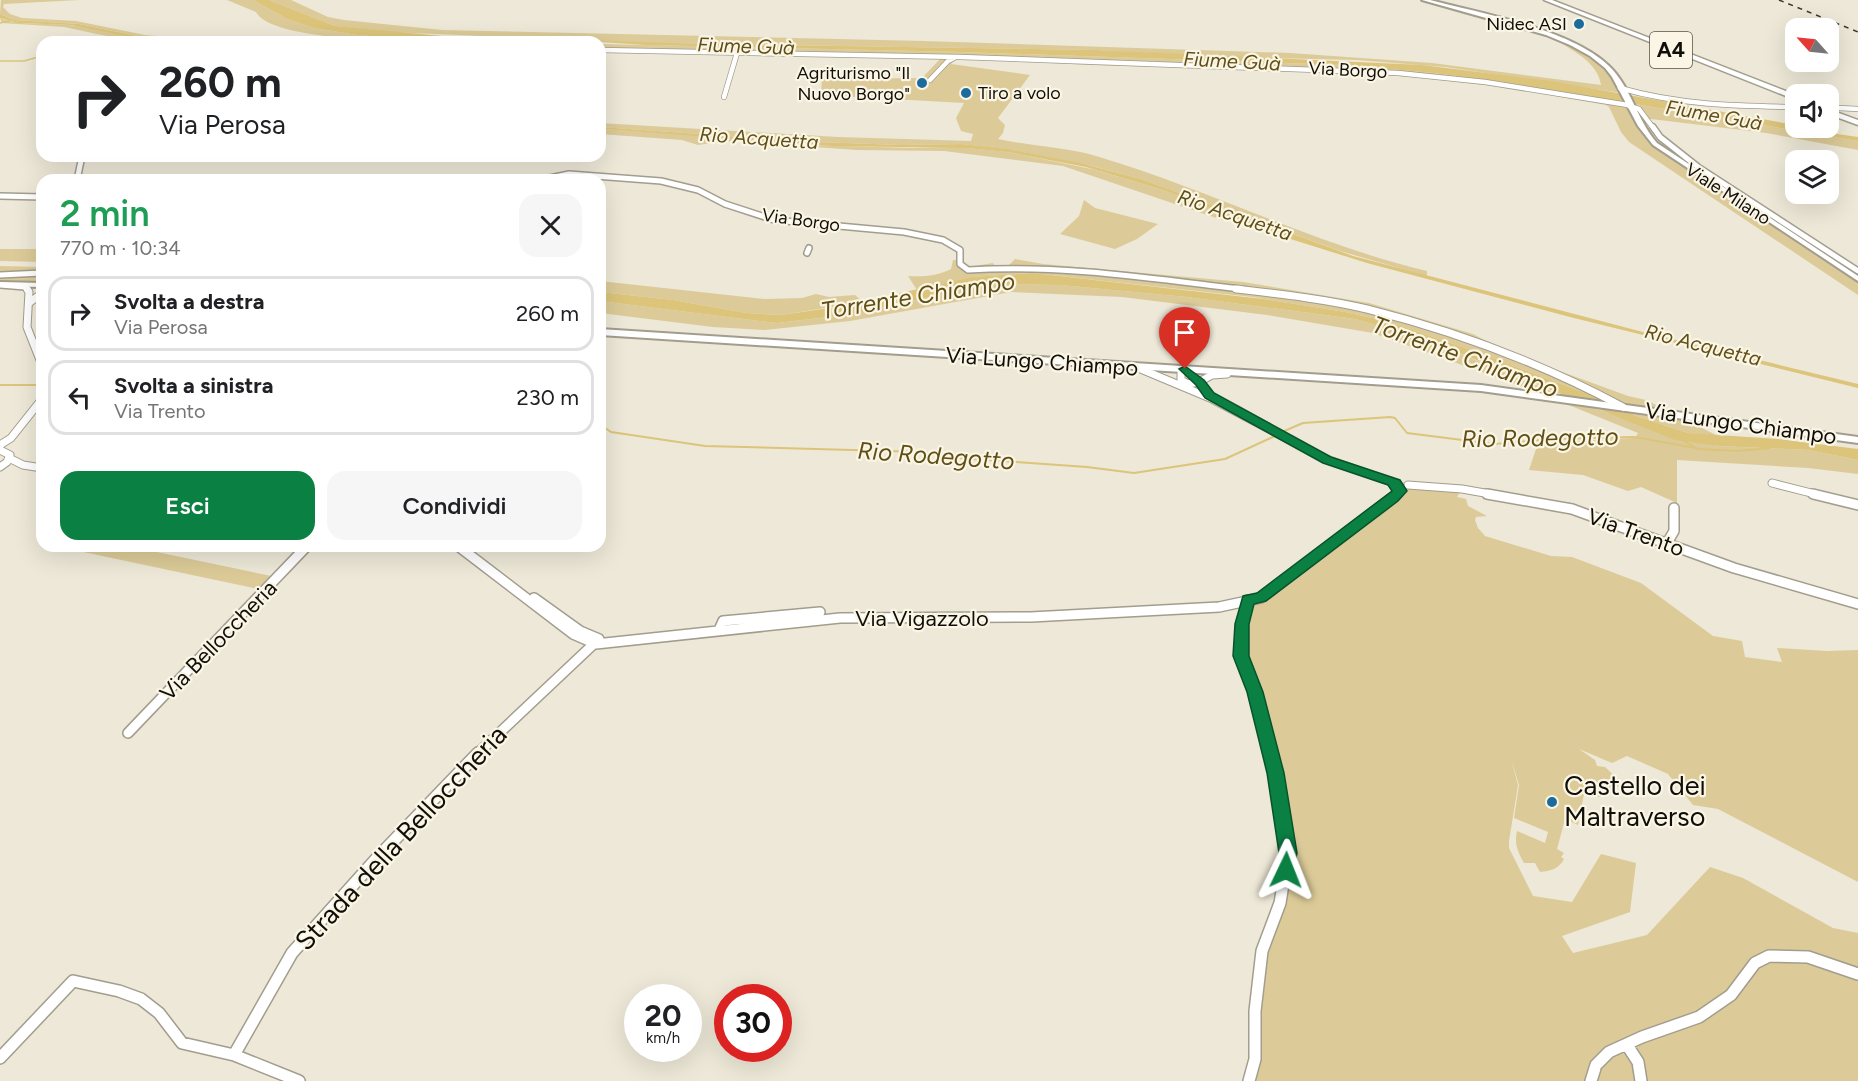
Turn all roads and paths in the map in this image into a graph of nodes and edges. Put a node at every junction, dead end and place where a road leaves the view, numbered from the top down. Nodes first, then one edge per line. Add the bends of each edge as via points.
1 (1424, 0) edge
2 (1547, 0) edge
3 (1557, 0) edge
4 (606, 50) edge
5 (737, 53) junction
6 (955, 58) junction
7 (930, 80) dead end
8 (1785, 89) edge
9 (1621, 90) junction
10 (1785, 94) edge
11 (724, 97) dead end
12 (1628, 105) junction
13 (1785, 107) edge
14 (1839, 108) tunnel mouth
15 (1858, 109) edge
16 (1839, 110) tunnel mouth
17 (1839, 115) tunnel mouth
18 (1858, 118) edge
19 (1858, 123) edge
20 (606, 178) edge
21 (0, 196) edge
22 (36, 197) edge
23 (1858, 271) edge
24 (36, 273) edge
25 (0, 274) edge
26 (1858, 279) edge
27 (0, 285) edge
28 (36, 286) edge
29 (36, 290) edge
30 (29, 294) junction
31 (36, 297) edge
32 (28, 303) junction
33 (606, 332) edge
34 (36, 347) edge
35 (1135, 367) junction
36 (1185, 369) junction
37 (1235, 372) junction
38 (1200, 382) junction
39 (1185, 384) junction
40 (1209, 396) junction
41 (36, 407) edge
42 (1623, 407) junction
43 (1858, 440) edge
44 (4, 451) edge
45 (23, 465) junction
46 (0, 467) edge
47 (36, 467) edge
48 (1772, 483) dead end
49 (1401, 486) junction
50 (1858, 505) edge
51 (1674, 508) dead end
52 (1667, 543) junction
53 (301, 552) edge
54 (466, 552) edge
55 (1248, 600) junction
56 (1858, 604) edge
57 (596, 644) junction
58 (128, 733) dead end
59 (1858, 974) edge
60 (1627, 1046) junction
61 (234, 1055) junction
62 (0, 1058) edge
63 (299, 1081) edge
64 (1249, 1081) edge
65 (1591, 1081) edge
66 (1641, 1081) edge

1 - 9 main road, Viale Milano via 1569,42 1600,60
2 - 10 highway, A4
3 - 8 highway, A4
4 - 5 street, Via Borgo
5 - 6 street, Via Borgo
5 - 11 street
6 - 7 street
6 - 12 street, Via Borgo via 1398,72
9 - 12 main road, Viale Milano
9 - 13 street via 1703,105
12 - 23 street via 1639,110 1660,137 1698,167
12 - 26 main road, Viale Milano via 1643,131 1665,152
14 - 15 street
16 - 18 highway
17 - 19 highway
20 - 42 street, Via Borgo via 661,181 698,190 725,204 774,220 904,232 943,240 960,250 964,269 1017,267 1116,274 1366,309 1523,360
21 - 22 street
24 - 25 street
27 - 28 main road
27 - 30 street via 25,287
29 - 30 street
30 - 32 street
31 - 32 street
32 - 34 street via 27,327
33 - 35 main road, Via Lungo Chiampo
35 - 36 main road, Via Lungo Chiampo
35 - 39 street, Via Trento
36 - 37 main road, Via Lungo Chiampo
36 - 38 street, Via Trento
36 - 39 street via 1179,376
37 - 38 street, Via Trento
37 - 42 main road, Via Lungo Chiampo via 1481,388
38 - 39 street, Via Trento
38 - 40 street, Via Trento
39 - 40 street, Via Trento
40 - 49 street, Via Trento via 1327,460
41 - 44 street
42 - 43 main road, Via Lungo Chiampo
44 - 45 street
44 - 46 street
45 - 46 street
45 - 47 street
48 - 50 street
49 - 52 street, Via Trento via 1462,489 1554,504
49 - 55 street, Via Vigazzolo via 1394,498 1261,597
51 - 52 street via 1674,531
52 - 56 street, Via Trento via 1734,568
53 - 58 street, Via Belloccheria
54 - 57 street via 573,634
55 - 57 street, Via Vigazzolo via 1219,607 1031,617 816,620
55 - 64 street via 1241,656 1255,692 1276,773 1288,853 1280,903 1262,951 1255,1059
57 - 61 street, Strada della Belloccheria via 494,736 292,953
59 - 60 street via 1808,957 1769,956 1755,963 1731,995 1699,1017
60 - 65 street via 1609,1052 1596,1065
60 - 66 street via 1640,1065
61 - 62 street via 182,1043 149,1005 116,989 73,981
61 - 63 street

